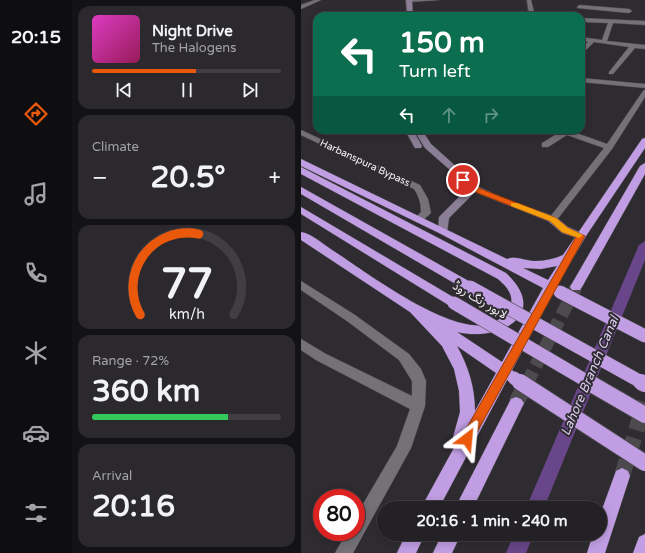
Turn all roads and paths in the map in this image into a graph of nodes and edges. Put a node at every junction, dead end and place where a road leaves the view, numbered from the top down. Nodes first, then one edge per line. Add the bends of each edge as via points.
1 (319, 0) edge
2 (407, 0) edge
3 (437, 0) edge
4 (529, 0) edge
5 (583, 0) edge
6 (301, 7) edge
7 (405, 12) edge
8 (409, 12) edge
9 (531, 12) edge
10 (585, 20) edge
11 (611, 21) junction
12 (630, 22) junction
13 (645, 23) edge
14 (585, 40) edge
15 (592, 41) junction
16 (604, 42) junction
17 (633, 46) junction
18 (645, 47) edge
19 (585, 49) edge
20 (611, 73) dead end
21 (585, 80) edge
22 (645, 86) edge
23 (645, 92) edge
24 (301, 132) edge
25 (411, 134) edge
26 (420, 134) edge
27 (560, 134) edge
28 (572, 134) edge
29 (645, 140) edge
30 (545, 145) dead end
31 (609, 147) junction
32 (301, 162) edge
33 (645, 166) edge
34 (301, 170) edge
35 (463, 180) junction
36 (475, 188) junction
37 (301, 190) edge
38 (301, 210) edge
39 (419, 219) junction
40 (553, 219) junction
41 (443, 231) junction
42 (301, 236) edge
43 (580, 236) junction
44 (489, 254) junction
45 (569, 257) junction
46 (301, 285) edge
47 (576, 287) tunnel mouth
48 (555, 289) junction
49 (408, 304) junction
50 (645, 336) edge
51 (301, 344) edge
52 (509, 375) junction
53 (645, 384) edge
54 (516, 403) tunnel mouth
55 (418, 406) junction
56 (645, 415) edge
57 (645, 463) edge
58 (452, 467) junction
59 (622, 476) tunnel mouth
60 (434, 501) edge
61 (468, 501) edge
62 (412, 541) edge
63 (448, 541) edge
64 (645, 543) edge
65 (344, 553) edge
66 (406, 553) edge
67 (442, 553) edge
68 (596, 553) edge
69 (642, 553) edge

1 - 6 street
2 - 3 street
2 - 7 main road
2 - 8 main road
4 - 9 street
5 - 12 street via 578,10 629,8
10 - 11 street
11 - 12 street
11 - 16 street
12 - 13 street
14 - 15 street
15 - 16 street
15 - 19 street
16 - 17 street
17 - 18 street
17 - 20 street
21 - 22 street
23 - 31 street
24 - 39 street, Harbanspura Bypass via 417,187 421,191 426,207 426,212
25 - 35 main road via 419,148 431,160 454,178
26 - 35 main road via 428,146 462,175
27 - 30 street
28 - 31 street
29 - 43 highway
31 - 40 street
32 - 39 highway
33 - 47 highway
34 - 49 highway via 502,276 517,290 519,299 518,308 502,324 489,329 474,330 459,328
35 - 36 main road
36 - 40 main road
36 - 41 main road via 465,194 444,217
37 - 53 highway, لاہور رنگ روڈ, bridge
38 - 56 highway, لاہور رنگ روڈ, bridge
39 - 41 highway
40 - 43 main road via 565,230
41 - 44 highway
42 - 49 highway
43 - 45 highway
44 - 45 highway via 534,266 547,265
44 - 48 highway
45 - 48 highway
46 - 55 street via 405,357 419,381
48 - 50 highway, bridge
48 - 52 highway
49 - 52 highway
49 - 58 highway via 448,342 463,377 467,396 467,419
51 - 55 street via 321,357
52 - 57 highway, bridge
52 - 58 highway
54 - 61 highway
55 - 65 street via 404,448
58 - 60 highway
59 - 68 highway
62 - 66 highway
63 - 67 highway
64 - 69 highway

